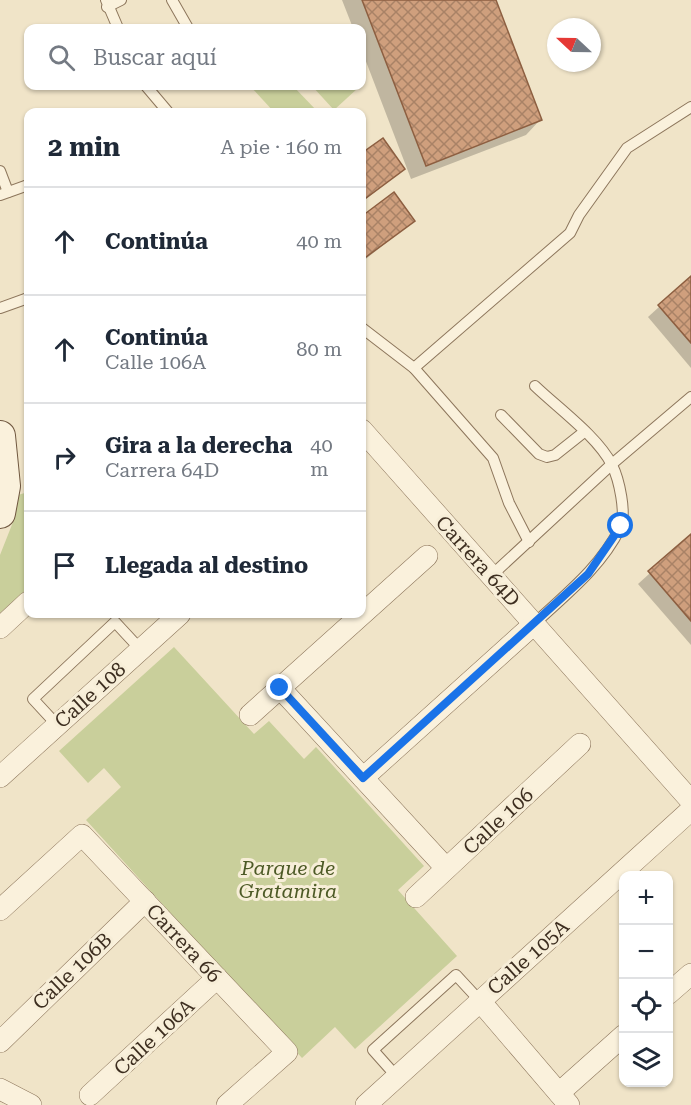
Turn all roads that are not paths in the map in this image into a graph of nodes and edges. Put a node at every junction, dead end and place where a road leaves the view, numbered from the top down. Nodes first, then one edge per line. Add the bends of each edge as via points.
1 (121, 0) edge
2 (172, 0) edge
3 (106, 4) edge
4 (116, 24) edge
5 (186, 24) edge
6 (149, 90) edge
7 (691, 107) edge
8 (165, 108) edge
9 (0, 171) edge
10 (24, 186) edge
11 (4, 194) edge
12 (24, 299) edge
13 (0, 308) edge
14 (366, 331) edge
15 (414, 368) junction
16 (535, 386) dead end
17 (691, 397) edge
18 (501, 415) dead end
19 (584, 432) junction
20 (0, 436) edge
21 (366, 441) edge
22 (612, 464) junction
23 (3, 500) edge
24 (529, 542) junction
25 (427, 556) dead end
26 (491, 576) junction
27 (24, 606) edge
28 (366, 611) edge
29 (175, 618) edge
30 (358, 618) edge
31 (534, 624) junction
32 (0, 628) edge
33 (140, 649) junction
34 (280, 688) junction
35 (250, 715) dead end
36 (57, 725) junction
37 (580, 744) dead end
38 (0, 777) edge
39 (363, 778) junction
40 (691, 801) edge
41 (691, 810) edge
42 (447, 868) junction
43 (416, 897) dead end
44 (145, 901) junction
45 (0, 910) edge
46 (691, 974) edge
47 (217, 978) junction
48 (673, 990) edge
49 (480, 1001) junction
50 (619, 1040) edge
51 (0, 1042) edge
52 (397, 1077) junction
53 (0, 1089) edge
54 (90, 1095) dead end
55 (564, 1099) edge
56 (31, 1105) edge
57 (227, 1105) edge
58 (366, 1105) edge

1 - 3 lane
2 - 5 lane
3 - 4 lane
6 - 8 lane
7 - 15 lane via 627,148 570,233
9 - 11 lane
10 - 11 lane
12 - 13 lane
14 - 15 lane
15 - 24 lane via 493,458
16 - 19 lane
17 - 22 lane
18 - 19 lane via 539,454 547,457
19 - 22 lane
20 - 23 street
21 - 26 street, Carrera 64D
22 - 24 lane
22 - 31 lane via 621,489 621,526 588,574
24 - 26 lane
25 - 28 street
26 - 31 street, Carrera 64D
27 - 32 street
29 - 33 street, Calle 108
30 - 34 street
31 - 39 street
31 - 40 street, Carrera 64D
33 - 36 street, Calle 108
33 - 36 lane via 115,622 33,699
34 - 35 street
34 - 39 street
36 - 38 street, Calle 108
37 - 42 street, Calle 106
39 - 42 street
41 - 49 street, Calle 105A
42 - 43 street, Calle 106
44 - 45 street, Carrera 66 via 82,835
44 - 47 street, Carrera 66
44 - 51 street, Calle 106B
46 - 48 street
47 - 54 street, Calle 106A
47 - 57 street, Carrera 66 via 287,1052
49 - 52 street, Calle 105A
49 - 52 lane via 456,975 373,1050
49 - 55 street
50 - 55 street
52 - 58 street, Calle 105A
53 - 56 street

